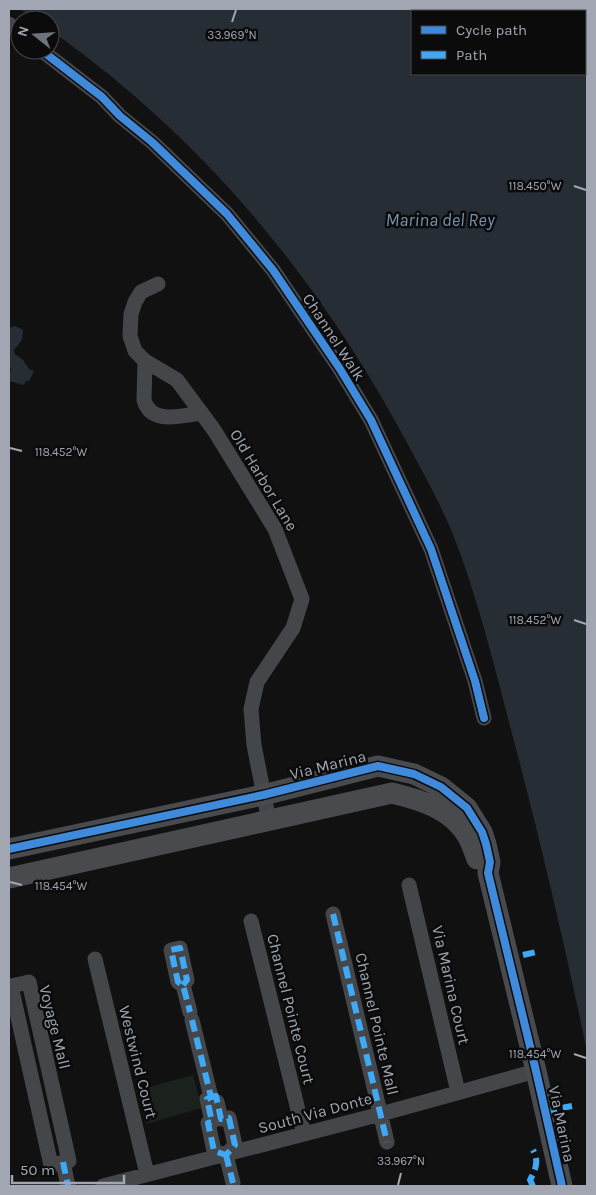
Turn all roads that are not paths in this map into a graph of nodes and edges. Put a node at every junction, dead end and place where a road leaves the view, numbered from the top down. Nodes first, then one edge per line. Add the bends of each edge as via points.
1 (54, 60) edge
2 (158, 284) dead end
3 (145, 361) junction
4 (202, 413) junction
5 (484, 718) dead end
6 (263, 795) junction
7 (269, 821) junction
8 (9, 849) edge
9 (488, 872) junction
10 (10, 873) edge
11 (409, 885) dead end
12 (333, 914) dead end
13 (251, 921) dead end
14 (95, 959) dead end
15 (183, 985) dead end
16 (536, 1071) junction
17 (458, 1092) junction
18 (380, 1114) junction
19 (304, 1134) junction
20 (387, 1142) dead end
21 (226, 1155) junction
22 (63, 1162) junction
23 (148, 1174) junction
24 (233, 1183) dead end
25 (68, 1186) edge
26 (103, 1186) edge
27 (562, 1186) edge

1 - 5 street, Channel Walk via 102,97 227,214 273,270 340,369 370,420 431,549
2 - 3 street, Old Harbor Lane via 141,292 131,314 130,336 135,351
3 - 4 street, Old Harbor Lane via 177,380
3 - 4 street via 144,400 150,410 174,418
4 - 6 street, Old Harbor Lane via 276,529 302,599 293,628 257,682 251,709
6 - 7 street, Old Harbor Lane
6 - 8 street, Via Marina
6 - 9 street, Via Marina via 378,766 414,774 441,787 467,808 486,844 490,862
7 - 9 street, Via Marina via 392,793 416,799 448,814 468,836 480,866
7 - 10 street, Via Marina
9 - 16 street, Via Marina
11 - 17 street, Via Marina Court
12 - 18 street, Channel Pointe Mall
13 - 19 street, Channel Pointe Court
14 - 23 street, Westwind Court
15 - 21 street via 211,1097 207,1099 212,1122 208,1123 214,1151
16 - 17 street, South Via Donte
16 - 27 street, Via Marina
17 - 18 street, South Via Donte
18 - 19 street, South Via Donte
18 - 20 street, Channel Pointe Mall
19 - 21 street, South Via Donte
21 - 23 street, South Via Donte
21 - 24 street
22 - 22 street, Voyage Mall via 51,1165 11,986 28,982 69,1161
22 - 25 street, Voyage Mall
23 - 26 street, South Via Donte

